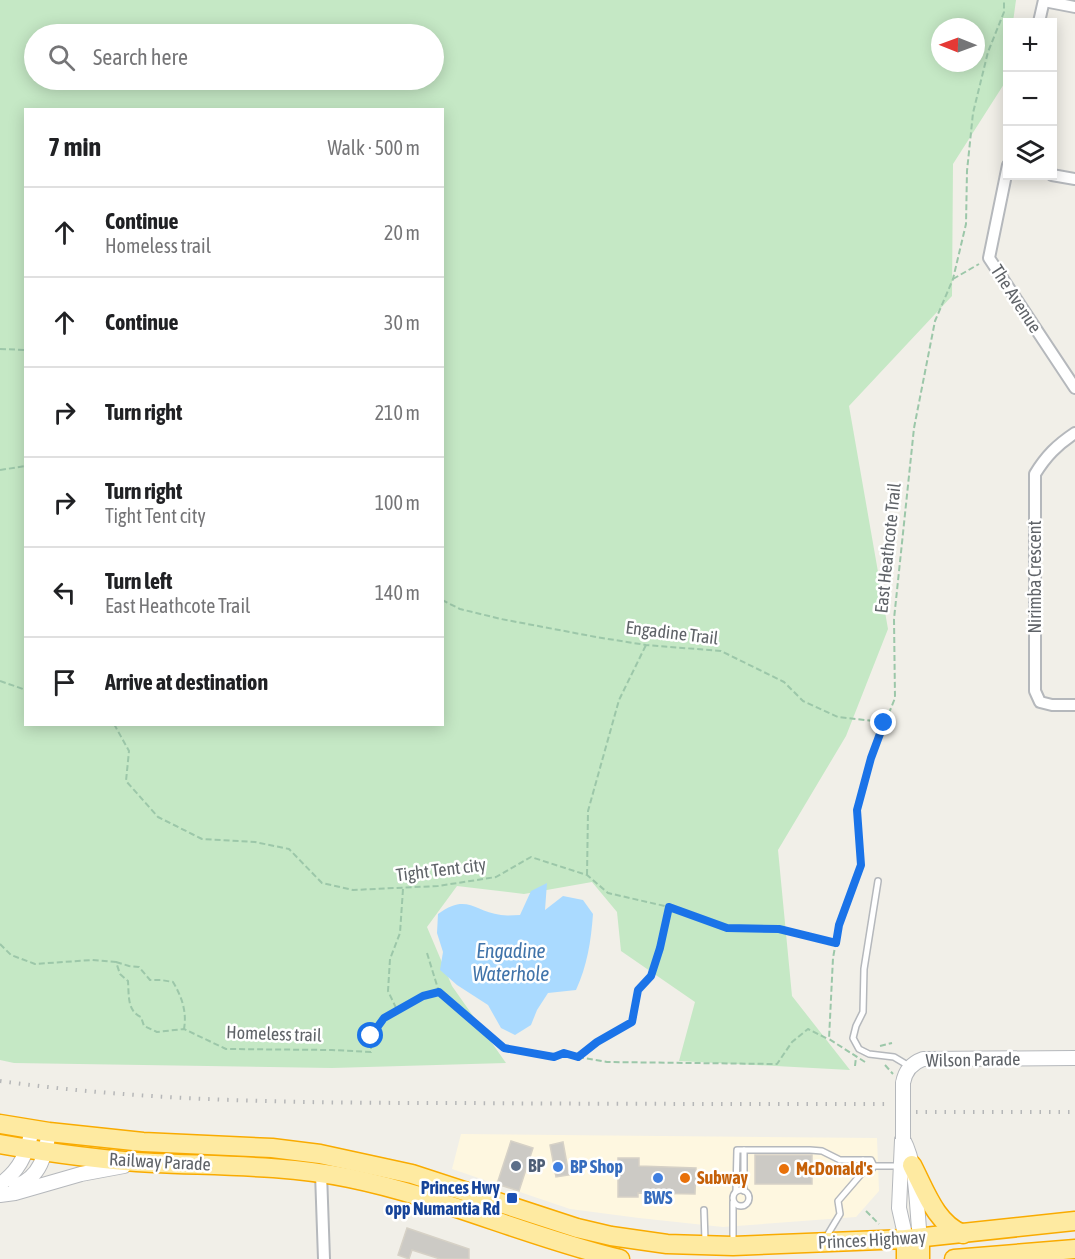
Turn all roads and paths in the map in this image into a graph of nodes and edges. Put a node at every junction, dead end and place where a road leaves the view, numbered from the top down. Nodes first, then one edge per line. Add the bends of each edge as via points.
1 (1004, 0) edge
2 (1044, 1) edge
3 (1075, 7) edge
4 (1040, 18) edge
5 (1057, 176) edge
6 (1075, 179) edge
7 (1004, 180) edge
8 (989, 258) junction
9 (953, 279) junction
10 (0, 350) edge
11 (24, 350) edge
12 (1075, 388) edge
13 (1075, 433) edge
14 (24, 466) edge
15 (0, 470) edge
16 (444, 601) edge
17 (646, 645) junction
18 (0, 681) edge
19 (24, 689) edge
20 (1075, 705) edge
21 (884, 723) junction
22 (115, 726) edge
23 (588, 875) junction
24 (878, 881) dead end
25 (403, 889) junction
26 (669, 907) junction
27 (836, 943) junction
28 (0, 944) edge
29 (427, 953) dead end
30 (116, 962) junction
31 (439, 992) junction
32 (398, 1012) junction
33 (184, 1029) junction
34 (829, 1039) junction
35 (875, 1047) dead end
36 (890, 1048) dead end
37 (578, 1057) junction
38 (1075, 1058) edge
39 (872, 1064) dead end
40 (884, 1064) dead end
41 (910, 1066) junction
42 (898, 1082) junction
43 (0, 1124) edge
44 (41, 1131) junction
45 (0, 1144) edge
46 (744, 1150) junction
47 (37, 1151) junction
48 (320, 1154) joint
49 (862, 1160) junction
50 (156, 1163) junction
51 (874, 1166) junction
52 (906, 1166) junction
53 (863, 1172) junction
54 (321, 1173) junction
55 (0, 1184) edge
56 (736, 1191) junction
57 (744, 1191) junction
58 (0, 1193) edge
59 (734, 1200) junction
60 (704, 1210) dead end
61 (866, 1211) dead end
62 (1075, 1221) edge
63 (879, 1224) dead end
64 (963, 1234) junction
65 (913, 1238) junction
66 (823, 1243) junction
67 (705, 1246) junction
68 (733, 1246) junction
69 (1074, 1250) edge
70 (324, 1259) edge
71 (620, 1259) edge
72 (906, 1259) edge
73 (921, 1259) edge
74 (954, 1259) edge
75 (1035, 1259) edge

1 - 9 path, East Heathcote Trail via 1004,12 988,52 973,113 966,224
2 - 3 street
2 - 4 street
5 - 6 street
7 - 8 street, The Avenue
8 - 9 path
8 - 12 street, The Avenue
9 - 21 path, East Heathcote Trail via 935,321 914,428 894,619 895,698
10 - 11 path
13 - 20 street, Nirimba Crescent via 1046,455 1035,474 1035,692 1041,702
14 - 15 path
16 - 17 path, Engadine Trail via 501,619
17 - 21 path, Engadine Trail via 721,651 784,682 803,701 838,717
17 - 23 path via 619,700 588,811
18 - 19 path
21 - 27 path, East Heathcote Trail via 857,810 861,865
22 - 25 path, Tight Tent city via 129,751 126,782 158,817 202,839 255,842 289,849 322,883 353,890
23 - 25 path, Tight Tent city via 531,857 496,877
23 - 26 path, Tight Tent city via 608,893
24 - 41 lane via 864,969 863,1012 853,1038 859,1049 869,1054 894,1057
25 - 32 path via 400,933 390,959 388,991
26 - 27 path, Tight Tent city via 727,928 779,929
26 - 37 path via 651,976 638,990 632,1022
27 - 34 path, East Heathcote Trail
28 - 30 path via 11,955 35,964
29 - 31 path
30 - 33 path via 139,967 150,980 173,982 186,1018
30 - 33 path, Homeless trail via 120,974 128,981 129,1003 144,1026 158,1032
31 - 32 path via 423,996
31 - 37 path via 504,1048
32 - 33 path, Homeless trail via 384,1018 371,1036 371,1052 226,1049
34 - 37 path via 808,1029 792,1041 777,1065 607,1062
34 - 39 path
35 - 36 path via 892,1043
38 - 41 street, Wilson Parade via 941,1058 923,1059
40 - 42 path
41 - 42 street, Wilson Parade
42 - 52 street, Wilson Parade, bridge
43 - 44 highway, Railway Parade
44 - 47 street
44 - 48 highway, Railway Parade
45 - 47 highway, Railway Parade
46 - 49 lane via 822,1151 840,1160
46 - 56 lane via 737,1150
46 - 57 lane
47 - 50 highway, Railway Parade
47 - 55 street
47 - 58 street via 41,1165 27,1181
48 - 67 highway, Princes Highway via 412,1174 577,1228 642,1241
49 - 51 lane via 871,1160
49 - 53 lane via 859,1166
50 - 54 highway, Railway Parade
50 - 58 street via 111,1168 15,1193
51 - 52 lane
51 - 53 lane via 870,1172
52 - 64 highway via 944,1222
52 - 65 street, Wilson Parade
53 - 66 lane via 838,1201 840,1214
54 - 70 street
54 - 71 highway via 407,1193
56 - 57 lane
56 - 59 lane
57 - 59 lane via 746,1203 739,1205
59 - 68 lane
60 - 67 lane
61 - 63 path
62 - 64 highway, Princes Highway
64 - 65 highway, Princes Highway
65 - 66 highway, Princes Highway
65 - 72 highway
65 - 73 highway
66 - 68 highway, Princes Highway
67 - 68 highway, Princes Highway
69 - 74 highway
69 - 75 highway

